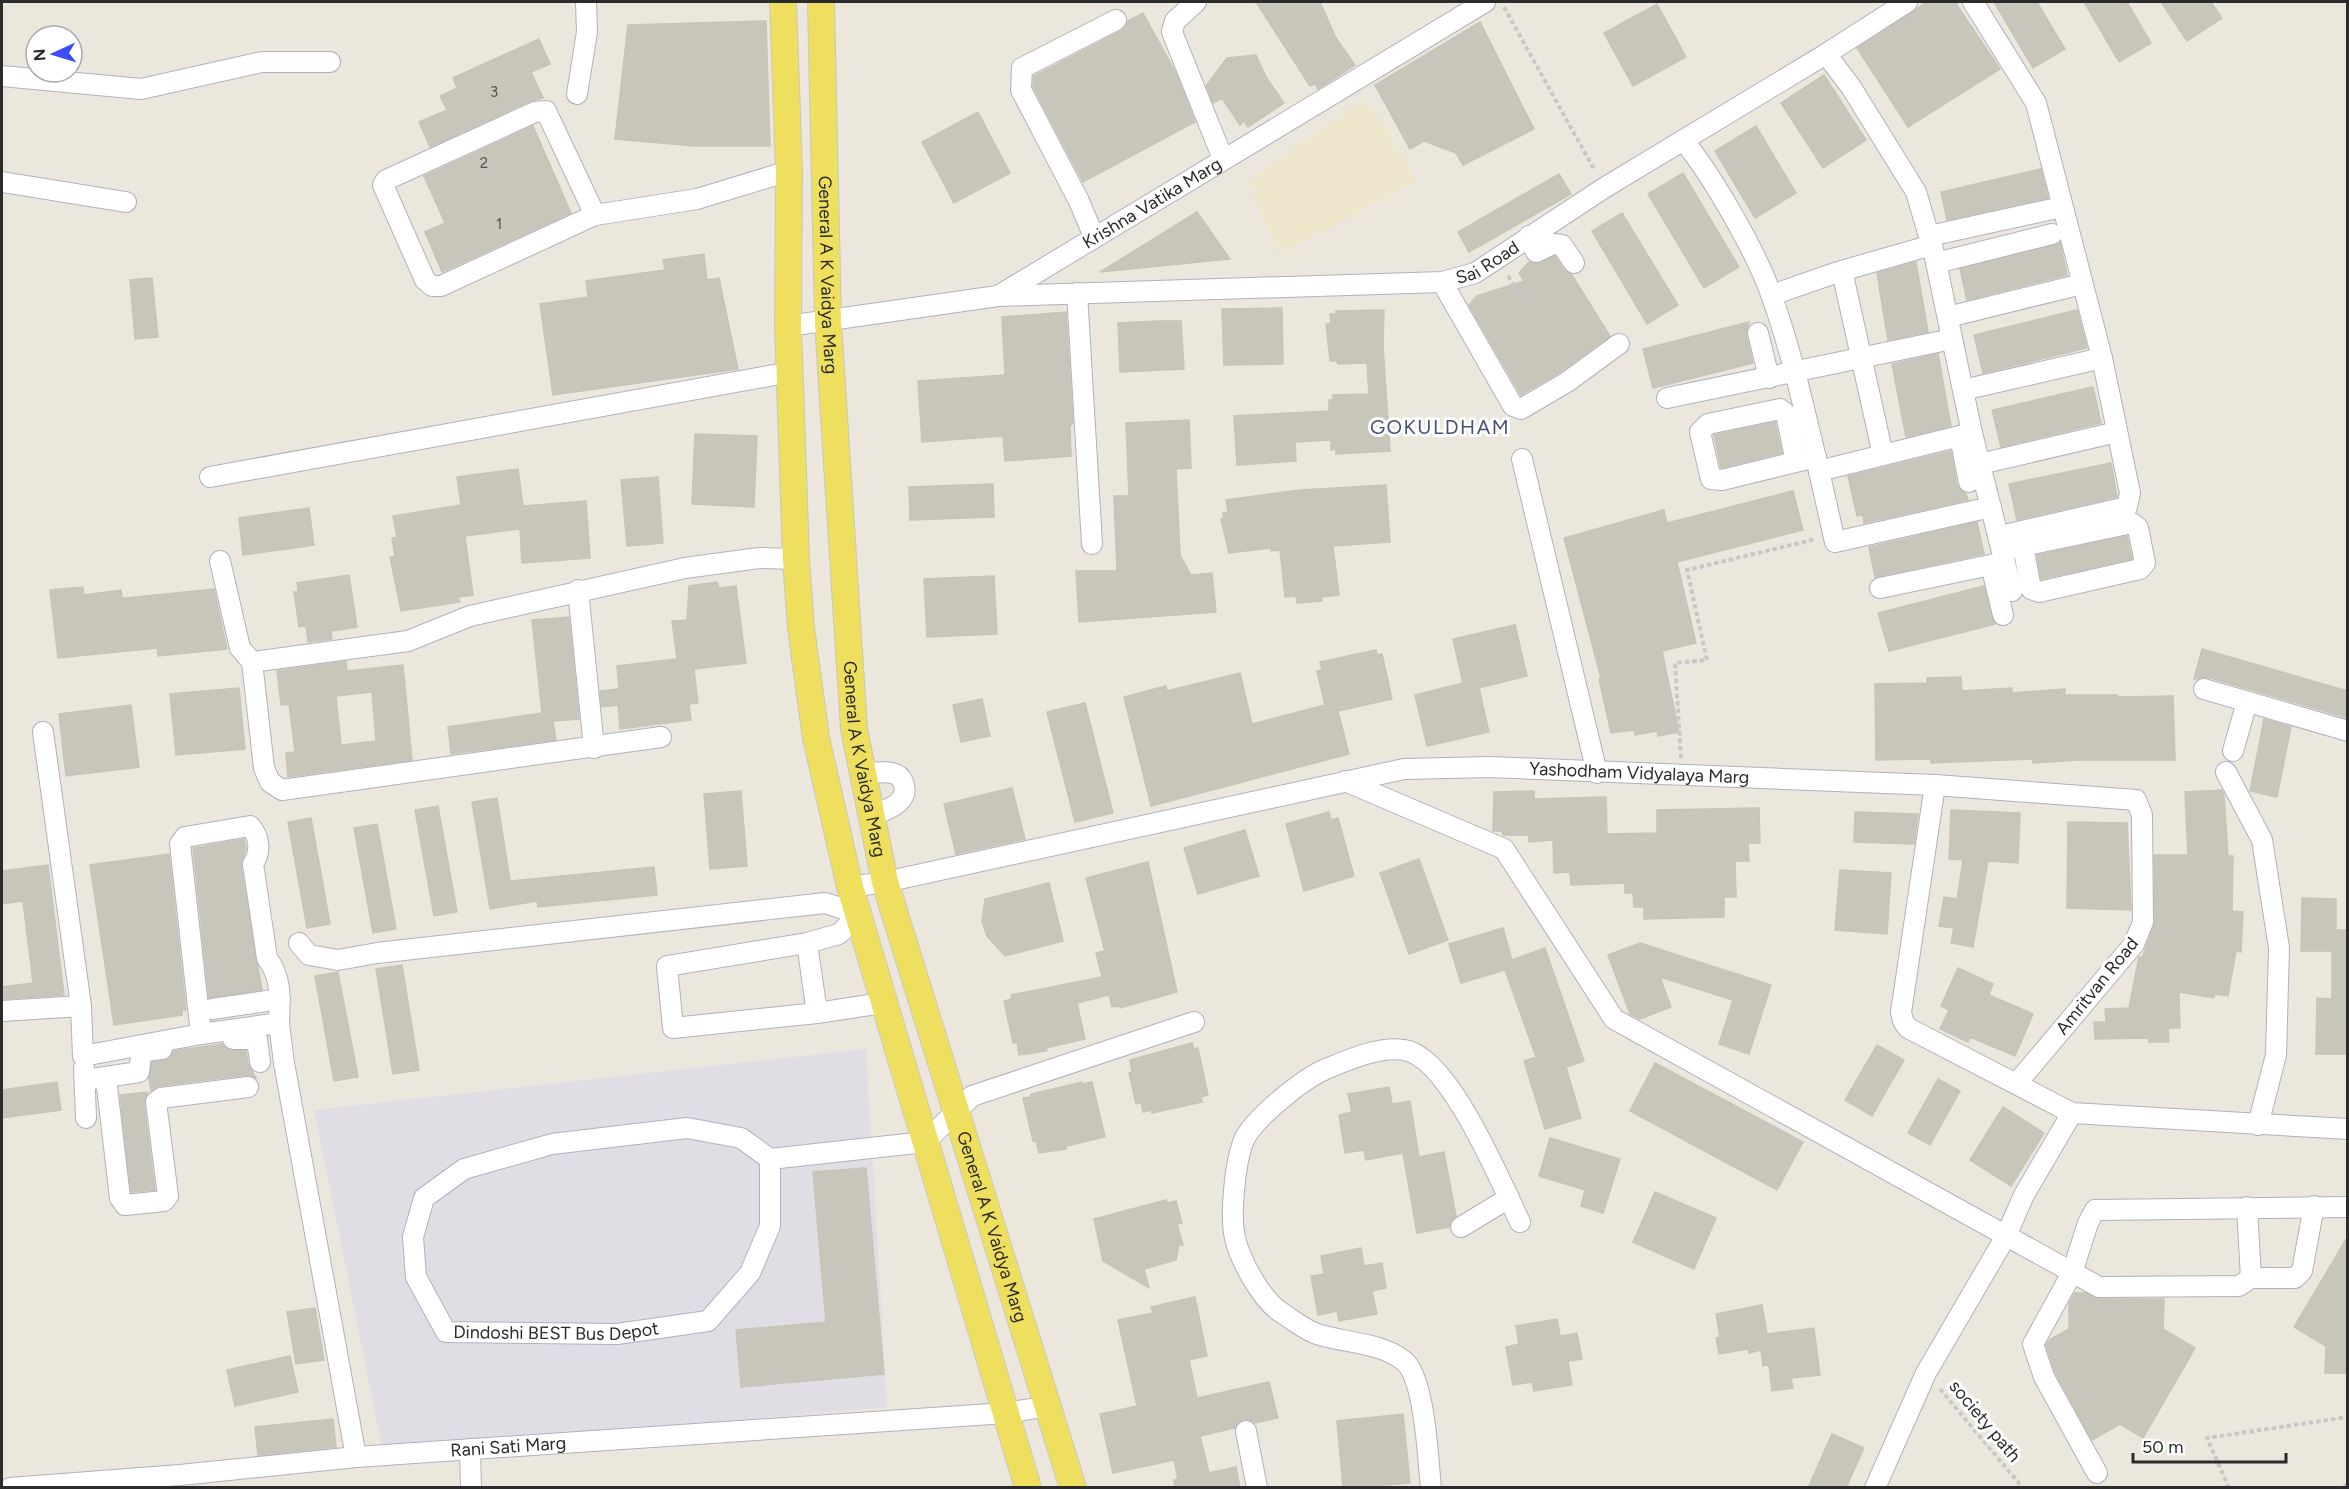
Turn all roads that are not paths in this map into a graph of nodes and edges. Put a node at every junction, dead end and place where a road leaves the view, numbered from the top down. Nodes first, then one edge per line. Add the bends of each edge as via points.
1 (586, 2) edge
2 (783, 2) edge
3 (821, 2) edge
4 (1196, 2) edge
5 (1485, 2) edge
6 (1907, 2) edge
7 (1973, 2) edge
8 (1116, 20) dead end
9 (1826, 54) junction
10 (330, 62) dead end
11 (2, 76) edge
12 (577, 93) dead end
13 (1684, 141) junction
14 (1224, 159) junction
15 (789, 171) junction
16 (2, 182) edge
17 (126, 202) dead end
18 (2062, 207) junction
19 (595, 215) junction
20 (2052, 234) dead end
21 (1094, 237) junction
22 (1932, 248) junction
23 (1529, 250) junction
24 (1574, 263) dead end
25 (1842, 271) junction
26 (1442, 282) junction
27 (2082, 284) junction
28 (1077, 293) junction
29 (1772, 295) junction
30 (998, 296) junction
31 (1948, 317) junction
32 (828, 322) junction
33 (788, 326) junction
34 (1758, 333) dead end
35 (1952, 339) junction
36 (1619, 345) dead end
37 (2102, 358) junction
38 (1862, 359) junction
39 (791, 372) junction
40 (1795, 372) junction
41 (1769, 378) junction
42 (1963, 390) junction
43 (1667, 398) dead end
44 (2117, 432) junction
45 (1966, 434) junction
46 (1883, 455) junction
47 (1522, 459) dead end
48 (1796, 462) junction
49 (1818, 464) junction
50 (1980, 464) junction
51 (210, 477) dead end
52 (1968, 482) dead end
53 (1986, 508) junction
54 (1092, 544) dead end
55 (2023, 546) junction
56 (1997, 551) junction
57 (796, 559) junction
58 (219, 561) dead end
59 (1880, 588) dead end
60 (578, 590) junction
61 (2012, 591) dead end
62 (2003, 615) dead end
63 (252, 662) junction
64 (2204, 690) dead end
65 (2247, 702) junction
66 (2348, 731) edge
67 (43, 732) dead end
68 (661, 737) dead end
69 (594, 748) junction
70 (2233, 751) dead end
71 (2226, 772) dead end
72 (1597, 773) junction
73 (863, 774) junction
74 (1346, 781) junction
75 (1935, 785) junction
76 (871, 816) junction
77 (885, 882) junction
78 (850, 887) junction
79 (859, 914) junction
80 (807, 942) junction
81 (299, 943) dead end
82 (280, 999) junction
83 (884, 1003) junction
84 (81, 1006) junction
85 (212, 1009) dead end
86 (2, 1011) edge
87 (817, 1013) junction
88 (1194, 1022) dead end
89 (279, 1023) junction
90 (201, 1034) junction
91 (83, 1056) junction
92 (260, 1062) dead end
93 (106, 1078) junction
94 (85, 1080) junction
95 (2017, 1083) junction
96 (248, 1087) dead end
97 (2073, 1113) junction
98 (955, 1114) junction
99 (87, 1118) dead end
100 (2258, 1125) junction
101 (2348, 1129) edge
102 (925, 1142) junction
103 (770, 1159) junction
104 (1509, 1198) junction
105 (2314, 1206) junction
106 (2247, 1207) junction
107 (2348, 1207) edge
108 (1520, 1222) dead end
109 (1461, 1227) dead end
110 (2006, 1236) junction
111 (2072, 1272) junction
112 (2251, 1278) junction
113 (1048, 1406) junction
114 (1006, 1413) junction
115 (1246, 1431) dead end
116 (470, 1455) junction
117 (356, 1457) junction
118 (2097, 1473) dead end
119 (181, 1481) edge
120 (10, 1488) edge
121 (471, 1488) edge
122 (1028, 1488) edge
123 (1073, 1488) edge
124 (1257, 1488) edge
125 (1431, 1488) edge
126 (1875, 1488) edge

1 - 12 street via 587,32
2 - 15 main road, General A K Vaidya Marg
3 - 32 main road, General A K Vaidya Marg
4 - 14 street via 1175,21 1172,32
5 - 14 street, Krishna Vatika Marg
6 - 9 street, Sai Road
7 - 18 street via 2036,103
8 - 21 street via 1022,68 1021,90
9 - 13 street, Sai Road
9 - 22 street via 1916,192
10 - 11 street via 262,62 141,89
13 - 23 street, Sai Road via 1604,188
13 - 29 street via 1726,207
14 - 21 street, Krishna Vatika Marg
15 - 19 street via 697,199
15 - 33 main road, General A K Vaidya Marg
16 - 17 street
18 - 22 street
18 - 27 street
19 - 19 street via 441,286 432,286 425,280 382,185 535,112 546,111
20 - 22 street
21 - 30 street, Krishna Vatika Marg
22 - 25 street
22 - 31 street
23 - 24 street via 1562,245
23 - 26 street, Sai Road
25 - 29 street
25 - 38 street
26 - 28 street, Sai Road
26 - 36 street via 1513,406 1521,408 1545,396
27 - 31 street
27 - 37 street
28 - 30 street, Sai Road
28 - 54 street
29 - 40 street
30 - 32 street, Krishna Vatika Marg
31 - 35 street
32 - 33 street, Krishna Vatika Marg
32 - 73 main road, General A K Vaidya Marg via 854,729
33 - 39 main road, General A K Vaidya Marg
34 - 41 street
35 - 38 street
35 - 42 street
37 - 42 street
37 - 44 street
38 - 40 street
38 - 46 street
39 - 51 street
39 - 57 main road, General A K Vaidya Marg
40 - 41 street
40 - 49 street
41 - 43 street
42 - 45 street
44 - 50 street
44 - 56 street via 2130,493 2127,507
45 - 46 street
45 - 50 street
45 - 52 street
46 - 49 street
47 - 72 street
48 - 48 street via 1786,414 1780,410 1708,424 1700,432 1711,479 1722,480
48 - 49 street
49 - 53 street via 1835,542
50 - 53 street
53 - 56 street
55 - 55 street via 2132,523 2138,528 2145,562 2140,569 2039,592 2031,590
55 - 56 street
56 - 59 street
56 - 61 street
56 - 62 street
57 - 60 street via 759,558 702,565
57 - 78 main road, General A K Vaidya Marg via 816,738
58 - 63 street via 240,648
60 - 63 street via 470,616 408,641
60 - 69 street
63 - 69 street via 264,768 270,782 282,790
64 - 65 street
65 - 66 street
65 - 70 street
67 - 84 street
68 - 69 street
71 - 100 street via 2262,840 2279,948 2276,1055
72 - 74 street, Yashodham Vidyalaya Marg via 1490,767 1404,769
72 - 75 street, Yashodham Vidyalaya Marg
73 - 76 main road, General A K Vaidya Marg
73 - 76 street via 894,773 902,779 905,789 902,801
74 - 77 street, Yashodham Vidyalaya Marg
74 - 110 street via 1504,849 1614,1019
75 - 95 street via 1901,1012 1903,1021 1908,1028
75 - 95 street, Amritvan Road via 2129,799 2136,800 2142,814 2143,922 2139,934
76 - 77 main road, General A K Vaidya Marg
77 - 78 street, Yashodham Vidyalaya Marg
77 - 98 main road, General A K Vaidya Marg
78 - 79 main road, General A K Vaidya Marg
79 - 80 street via 839,934
79 - 81 street via 825,903 338,960 309,955
79 - 83 main road, General A K Vaidya Marg
80 - 87 street
80 - 87 street via 667,966 673,1028
82 - 85 street
82 - 89 street
82 - 90 street via 276,970 267,958 253,864 258,856 256,832 250,826 185,837 180,844
83 - 87 street
83 - 102 main road, General A K Vaidya Marg
84 - 86 street
84 - 91 street
88 - 98 street via 972,1096
89 - 90 street
89 - 117 street
90 - 91 street
91 - 94 street
92 - 93 street via 257,1039 249,1037 145,1051 139,1072
93 - 94 street
93 - 96 street via 120,1198 125,1205 164,1202 168,1196 156,1102 161,1098
94 - 99 street
95 - 97 street
97 - 100 street
97 - 110 street via 2024,1195
98 - 102 street
98 - 113 main road, General A K Vaidya Marg
100 - 101 street
102 - 103 street
102 - 114 main road, General A K Vaidya Marg
103 - 103 street, Dindoshi BEST Bus Depot via 770,1226 750,1273 708,1321 617,1334 446,1332 416,1277 413,1237 424,1198 464,1169 552,1144 687,1128 741,1138
104 - 108 street
104 - 109 street
104 - 125 street via 1450,1089 1428,1061 1404,1050 1362,1054 1317,1073 1274,1105 1245,1138 1234,1172 1235,1242 1258,1289 1277,1309 1316,1334 1373,1347 1405,1361 1420,1391
105 - 106 street
105 - 107 street
105 - 112 street via 2299,1275
106 - 111 street via 2099,1209 2088,1223
106 - 112 street
110 - 111 street
110 - 126 street via 1926,1373
111 - 112 street via 2099,1287 2240,1286
111 - 118 street via 2036,1335 2033,1351
113 - 114 street, Rani Sati Marg
113 - 123 main road, General A K Vaidya Marg
114 - 116 street, Rani Sati Marg
114 - 122 main road, General A K Vaidya Marg
115 - 124 street
116 - 117 street, Rani Sati Marg
116 - 121 street
117 - 119 street, Rani Sati Marg
119 - 120 street, Rani Sati Marg

